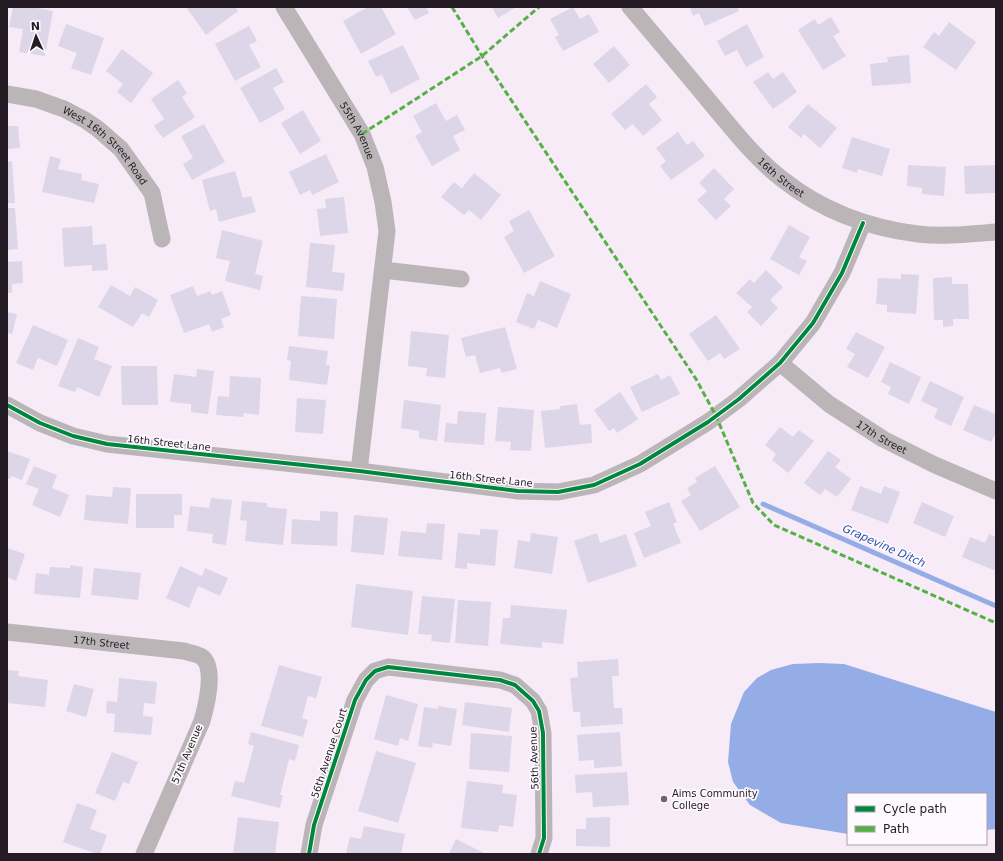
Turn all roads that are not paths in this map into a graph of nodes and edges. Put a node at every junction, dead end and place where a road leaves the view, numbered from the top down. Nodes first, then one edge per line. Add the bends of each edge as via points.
1 (284, 7) edge
2 (630, 7) edge
3 (7, 94) edge
4 (863, 223) junction
5 (996, 232) edge
6 (162, 239) dead end
7 (383, 270) junction
8 (461, 279) dead end
9 (780, 363) junction
10 (7, 405) edge
11 (359, 471) junction
12 (996, 491) edge
13 (7, 632) edge
14 (196, 655) joint
15 (382, 669) joint
16 (144, 854) edge
17 (309, 854) edge
18 (539, 854) edge

1 - 7 street, 55th Avenue via 362,134 375,167 387,231
2 - 4 street, 16th Street via 748,148 782,179 820,204
3 - 6 street, West 16th Street Road via 36,99 64,109 98,129 121,149 152,193
4 - 5 street, 16th Street via 930,235
4 - 9 street, 16th Street Lane via 842,273 812,323
7 - 8 street
7 - 11 street, 55th Avenue
9 - 11 street, 16th Street Lane via 740,399 708,422 640,464 594,485 558,492 518,491
9 - 12 street, 17th Street via 829,404 883,440
10 - 11 street, 16th Street Lane via 40,423 73,436 107,444
13 - 14 street, 17th Street via 184,651
14 - 16 street, 57th Avenue via 207,663 209,687 206,708
15 - 17 street, 56th Avenue Court via 375,671 366,680 355,700 314,825
15 - 18 street, 56th Avenue via 388,667 500,680 515,686 533,701 543,733 544,838

